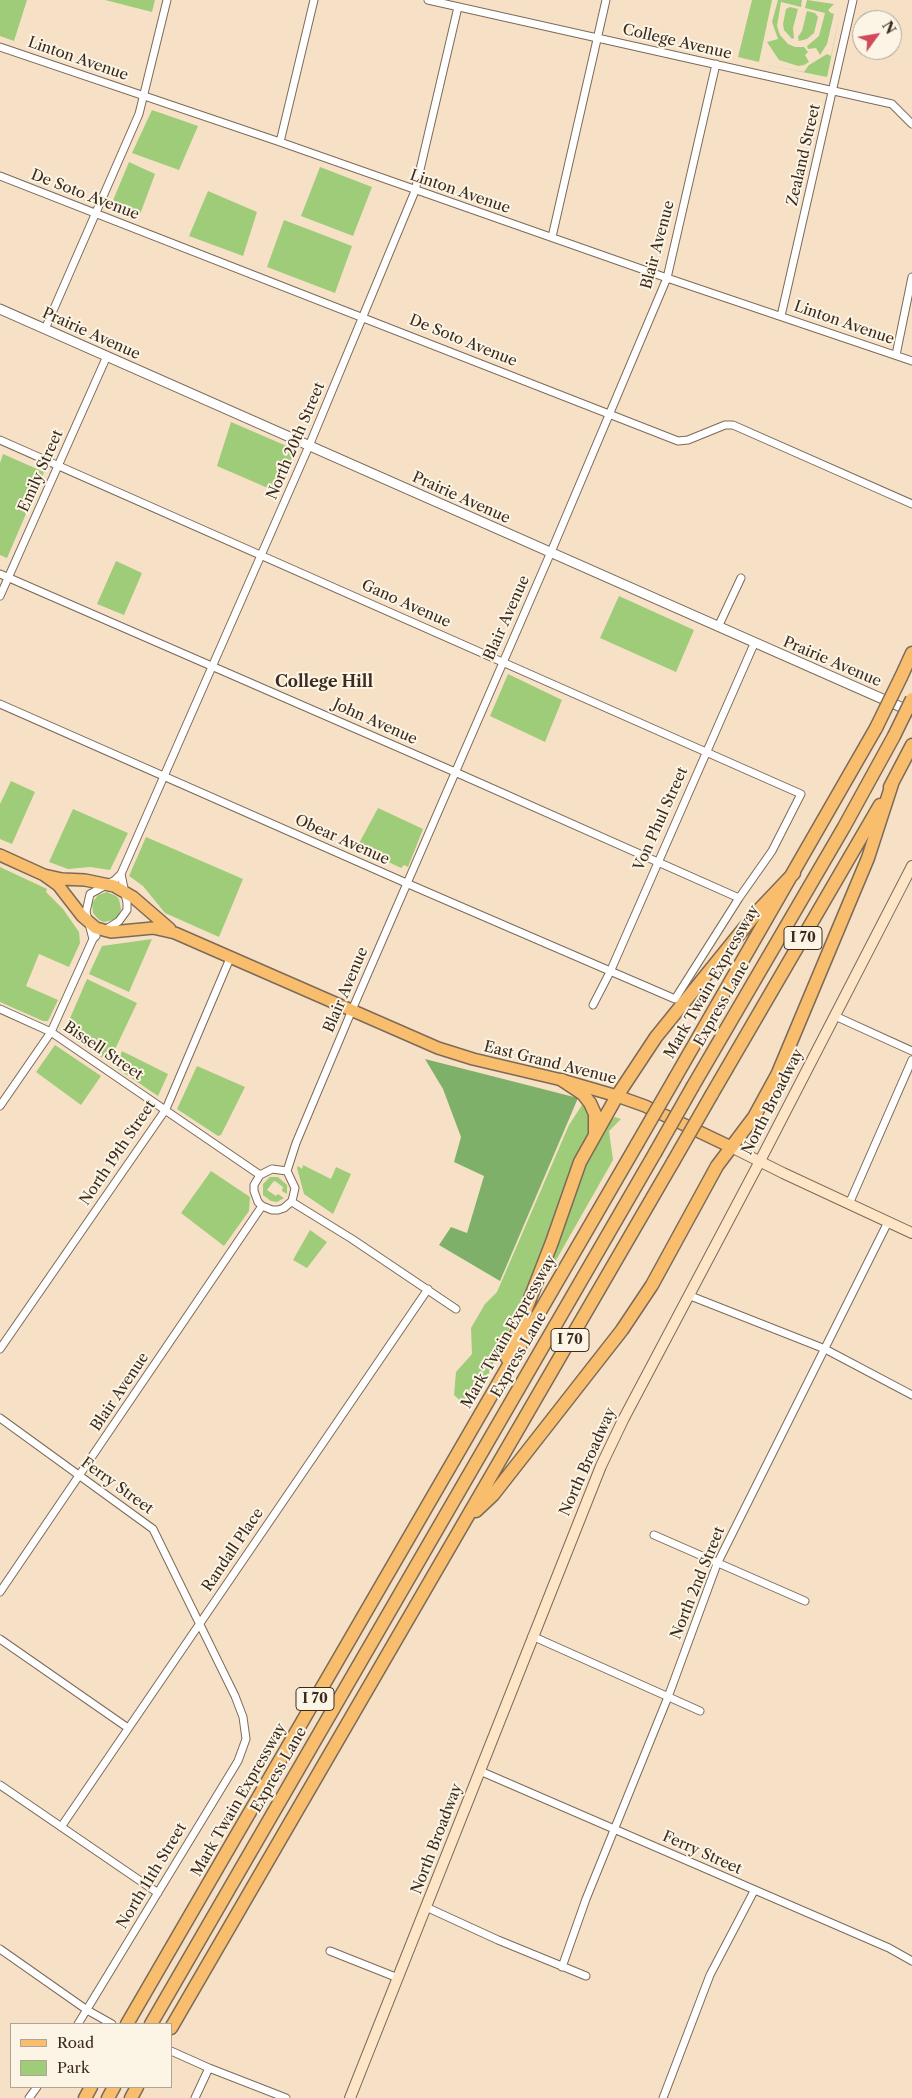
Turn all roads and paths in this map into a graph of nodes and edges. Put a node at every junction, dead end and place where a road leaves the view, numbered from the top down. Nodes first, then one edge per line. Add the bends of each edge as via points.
1 (166, 0) edge
2 (314, 0) edge
3 (428, 0) edge
4 (606, 0) edge
5 (853, 0) edge
6 (458, 7) junction
7 (597, 38) junction
8 (0, 47) edge
9 (716, 64) junction
10 (833, 91) junction
11 (144, 96) junction
12 (912, 124) edge
13 (280, 142) junction
14 (0, 176) edge
15 (415, 191) junction
16 (95, 214) junction
17 (552, 237) junction
18 (912, 277) edge
19 (667, 278) junction
20 (0, 309) edge
21 (782, 316) junction
22 (363, 317) junction
23 (45, 329) junction
24 (896, 355) junction
25 (107, 356) junction
26 (912, 361) edge
27 (610, 414) junction
28 (0, 440) edge
29 (309, 446) junction
30 (58, 466) junction
31 (912, 505) edge
32 (551, 552) junction
33 (261, 556) junction
34 (0, 574) edge
35 (8, 577) junction
36 (741, 578) dead end
37 (0, 596) edge
38 (718, 627) junction
39 (754, 644) junction
40 (912, 653) edge
41 (503, 662) junction
42 (212, 666) junction
43 (912, 699) edge
44 (0, 704) edge
45 (912, 712) edge
46 (912, 745) edge
47 (706, 751) junction
48 (455, 772) junction
49 (164, 777) junction
50 (894, 781) junction
51 (0, 855) edge
52 (657, 862) junction
53 (911, 870) edge
54 (794, 873) junction
55 (121, 874) junction
56 (44, 875) junction
57 (107, 884) junction
58 (407, 884) junction
59 (124, 890) junction
60 (739, 898) junction
61 (89, 924) junction
62 (104, 931) junction
63 (175, 933) junction
64 (93, 939) junction
65 (231, 956) junction
66 (610, 972) junction
67 (593, 1005) dead end
68 (0, 1009) edge
69 (352, 1010) junction
70 (835, 1016) junction
71 (51, 1032) junction
72 (912, 1051) edge
73 (912, 1060) edge
74 (562, 1080) junction
75 (617, 1096) junction
76 (0, 1106) edge
77 (166, 1110) junction
78 (595, 1134) junction
79 (731, 1147) junction
80 (760, 1161) junction
81 (287, 1171) junction
82 (260, 1175) junction
83 (292, 1202) junction
84 (849, 1204) junction
85 (262, 1206) junction
86 (888, 1222) junction
87 (912, 1232) edge
88 (428, 1289) junction
89 (688, 1295) junction
90 (456, 1309) dead end
91 (0, 1349) edge
92 (825, 1349) junction
93 (494, 1392) junction
94 (912, 1395) edge
95 (0, 1418) edge
96 (80, 1476) junction
97 (466, 1519) junction
98 (654, 1536) dead end
99 (717, 1564) junction
100 (0, 1592) edge
101 (805, 1600) dead end
102 (200, 1624) junction
103 (532, 1636) junction
104 (0, 1639) edge
105 (668, 1697) junction
106 (700, 1711) dead end
107 (128, 1728) junction
108 (246, 1739) joint
109 (480, 1771) junction
110 (0, 1785) edge
111 (61, 1827) junction
112 (613, 1830) junction
113 (754, 1891) junction
114 (158, 1894) junction
115 (426, 1907) junction
116 (0, 1949) edge
117 (330, 1951) dead end
118 (912, 1961) edge
119 (562, 1967) junction
120 (586, 1976) dead end
121 (398, 1978) junction
122 (87, 2010) junction
123 (153, 2020) edge
124 (79, 2023) edge
125 (110, 2023) edge
126 (129, 2023) edge
127 (173, 2026) edge
128 (172, 2051) edge
129 (209, 2068) junction
130 (195, 2098) edge
131 (286, 2098) edge
132 (350, 2098) edge
133 (663, 2098) edge

1 - 11 street
2 - 13 street
3 - 6 street, College Avenue
4 - 7 street
5 - 10 street, Zealand Street
6 - 7 street, College Avenue
6 - 15 street, North 20th Street
7 - 9 street, College Avenue
7 - 17 street
8 - 11 street, Linton Avenue
9 - 10 street, College Avenue
9 - 19 street, Blair Avenue
10 - 12 street, College Avenue via 892,104
10 - 21 street, Zealand Street
11 - 13 street, Linton Avenue
11 - 16 street
13 - 15 street, Linton Avenue
14 - 16 street, De Soto Avenue
15 - 17 street, Linton Avenue
15 - 22 street, North 20th Street
16 - 22 street, De Soto Avenue
16 - 23 street
17 - 19 street, Linton Avenue
18 - 24 street
19 - 21 street, Linton Avenue
19 - 27 street, Blair Avenue
20 - 23 street, Prairie Avenue
21 - 24 street, Linton Avenue
22 - 27 street, De Soto Avenue
22 - 29 street, North 20th Street
23 - 25 street, Prairie Avenue
24 - 26 street, Linton Avenue
25 - 29 street, Prairie Avenue
25 - 30 street, Emily Street
27 - 31 street, De Soto Avenue via 678,440 688,440 733,424
27 - 32 street, Blair Avenue
28 - 30 street, Gano Avenue
29 - 32 street, Prairie Avenue
29 - 33 street, North 20th Street
30 - 33 street, Gano Avenue
30 - 35 street, Emily Street
32 - 38 street, Prairie Avenue
32 - 41 street, Blair Avenue
33 - 41 street, Gano Avenue
33 - 42 street, North 20th Street
34 - 35 street, John Avenue
35 - 37 street, Emily Street
35 - 42 street, John Avenue
36 - 38 street
38 - 39 street, Prairie Avenue
39 - 45 street, Prairie Avenue
39 - 47 street, Von Phul Street
40 - 54 highway, Mark Twain Expressway / I 70, bridge via 876,728
41 - 47 street, Gano Avenue
41 - 48 street, Blair Avenue
42 - 48 street, John Avenue
42 - 49 street, North 20th Street
43 - 123 highway, Express Lane, bridge via 844,827
44 - 49 street, Obear Avenue
46 - 50 highway, I 70
47 - 52 street, Von Phul Street
47 - 60 street, Gano Avenue via 801,794 772,851
48 - 52 street, John Avenue
48 - 58 street, Blair Avenue
49 - 55 street, North 20th Street
49 - 58 street, Obear Avenue
50 - 79 highway via 868,858 778,1073 754,1117
50 - 97 highway, I 70, bridge
51 - 56 main road, East Grand Avenue
52 - 60 street, John Avenue
52 - 66 street, Von Phul Street
53 - 70 main road, North Broadway
54 - 75 highway via 758,911 656,1037
54 - 93 highway, Mark Twain Expressway / I 70, bridge
55 - 57 street
55 - 59 street
56 - 57 main road, East Grand Avenue
56 - 61 main road, East Grand Avenue via 58,885
57 - 59 main road, East Grand Avenue
57 - 61 street via 90,894 86,905
58 - 66 street, Obear Avenue
58 - 69 street, Blair Avenue
59 - 62 street via 127,903 124,915
59 - 63 main road, East Grand Avenue
60 - 66 street, Obear Avenue via 675,999
61 - 62 main road, East Grand Avenue
61 - 64 street
62 - 63 main road, East Grand Avenue via 152,928
62 - 64 street
63 - 65 main road, East Grand Avenue
64 - 71 street
65 - 69 main road, East Grand Avenue
65 - 77 street, North 19th Street
66 - 67 street, Von Phul Street
68 - 71 street, Bissell Street
69 - 74 main road, East Grand Avenue via 456,1054
69 - 81 street, Blair Avenue
70 - 72 street
70 - 80 main road, North Broadway
71 - 76 street
71 - 77 street, Bissell Street
73 - 84 street
74 - 75 main road, East Grand Avenue
74 - 78 highway via 583,1094 590,1103 595,1114
75 - 78 highway
75 - 79 main road, East Grand Avenue via 646,1106
77 - 82 street, Bissell Street
77 - 91 street, North 19th Street
78 - 93 highway via 574,1175 552,1242
79 - 80 main road, East Grand Avenue
79 - 97 highway via 717,1166 652,1285 622,1330 493,1495
80 - 84 main road, East Grand Avenue
80 - 89 main road, North Broadway
81 - 82 street via 272,1169
81 - 83 street via 295,1188
82 - 85 street via 254,1191
83 - 85 street via 278,1210
83 - 88 street
84 - 86 main road, East Grand Avenue
85 - 96 street, Blair Avenue
86 - 87 main road, East Grand Avenue
86 - 92 street, North 2nd Street
88 - 90 street
88 - 102 street, Randall Place
89 - 92 street
89 - 103 main road, North Broadway via 600,1466
92 - 94 street
92 - 99 street, North 2nd Street
93 - 126 highway, Mark Twain Expressway / I 70
95 - 96 street, Ferry Street
96 - 100 street, Blair Avenue
96 - 102 street, Ferry Street via 153,1529
97 - 127 highway, I 70
98 - 99 street
99 - 101 street
99 - 105 street, North 2nd Street
102 - 107 street, Randall Place
102 - 108 street, Ferry Street via 236,1696
103 - 105 street
103 - 109 main road, North Broadway
104 - 107 street
105 - 106 street
105 - 112 street, North 2nd Street
107 - 111 street, Randall Place
108 - 114 street, North 11th Street via 238,1761
109 - 112 street, Ferry Street
109 - 115 main road, North Broadway
110 - 111 street
111 - 114 street
112 - 113 street, Ferry Street
112 - 119 street, North 2nd Street
113 - 118 street, Ferry Street via 889,1948
113 - 133 street via 710,1975
114 - 122 street, North 11th Street
115 - 119 street
115 - 121 main road, North Broadway
116 - 122 street
117 - 121 street
119 - 120 street
121 - 132 main road, North Broadway
122 - 124 street, North 11th Street
122 - 125 street
128 - 129 street
129 - 130 street
129 - 131 street

